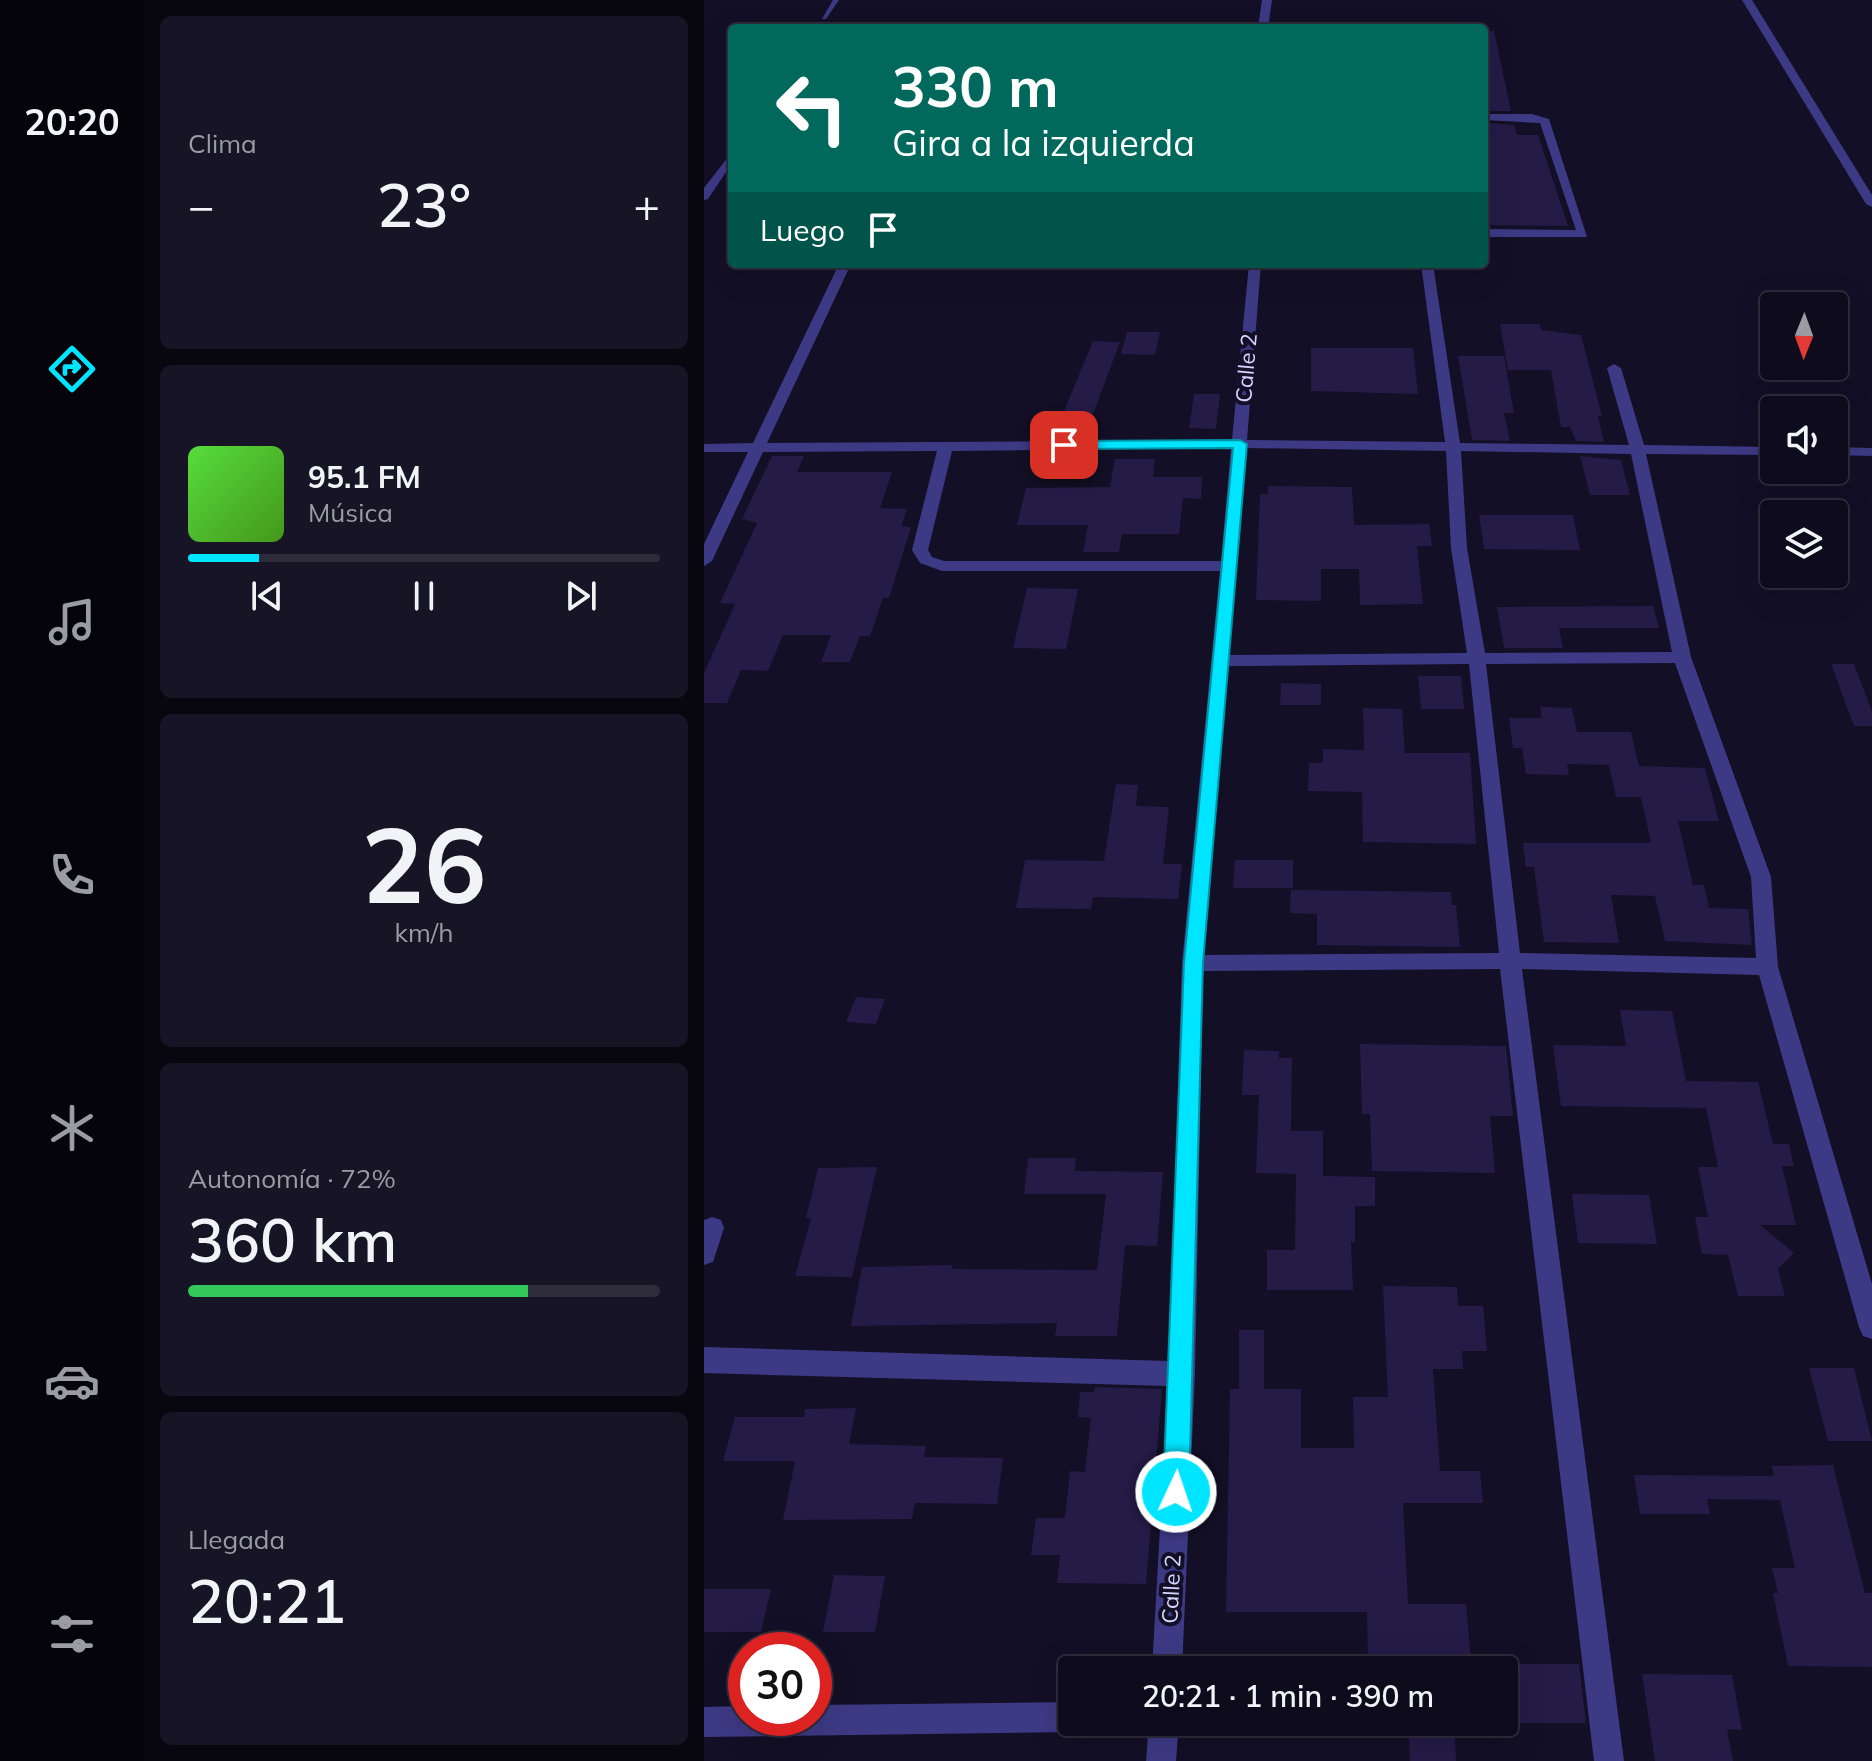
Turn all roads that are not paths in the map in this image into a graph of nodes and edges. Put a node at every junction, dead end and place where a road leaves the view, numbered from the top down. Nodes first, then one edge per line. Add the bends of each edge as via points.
1 (836, 0) edge
2 (1267, 0) edge
3 (1747, 0) edge
4 (824, 18) dead end
5 (1264, 24) edge
6 (1488, 117) edge
7 (728, 161) edge
8 (704, 197) edge
9 (1872, 204) edge
10 (1488, 233) edge
11 (843, 268) edge
12 (1255, 268) edge
13 (1428, 268) edge
14 (1614, 368) dead end
15 (1240, 444) junction
16 (946, 445) junction
17 (1453, 447) junction
18 (704, 448) edge
19 (758, 448) junction
20 (1638, 450) junction
21 (1760, 451) edge
22 (1848, 451) edge
23 (1872, 452) edge
24 (704, 561) edge
25 (1227, 566) junction
26 (1682, 657) junction
27 (1477, 659) junction
28 (1220, 661) junction
29 (1510, 961) junction
30 (1193, 963) junction
31 (1767, 967) junction
32 (712, 1228) dead end
33 (704, 1254) edge
34 (1872, 1327) edge
35 (704, 1360) edge
36 (1182, 1374) junction
37 (1168, 1656) edge
38 (1058, 1717) edge
39 (704, 1722) edge
40 (1163, 1736) edge
41 (1161, 1761) edge
42 (1609, 1761) edge

1 - 4 lane
2 - 5 street
3 - 9 street
6 - 10 street via 1545,121 1583,234
7 - 8 street
11 - 19 street
12 - 15 street, Calle 2
13 - 17 street
14 - 20 street
15 - 16 street
15 - 17 street
15 - 25 street, Calle 2
16 - 19 street
16 - 25 street via 920,550 926,560 942,566
17 - 20 street
17 - 27 street via 1459,548
18 - 19 street
19 - 24 street
20 - 21 street
20 - 26 street
22 - 23 street
25 - 28 street, Calle 2
26 - 27 street
26 - 31 street via 1761,877
27 - 28 street
27 - 29 street
28 - 30 street, Calle 2
29 - 30 street
29 - 31 street
29 - 42 street
30 - 36 street, Calle 2
31 - 34 street
32 - 33 street
35 - 36 street
36 - 37 street, Calle 2
38 - 39 street
40 - 41 street

